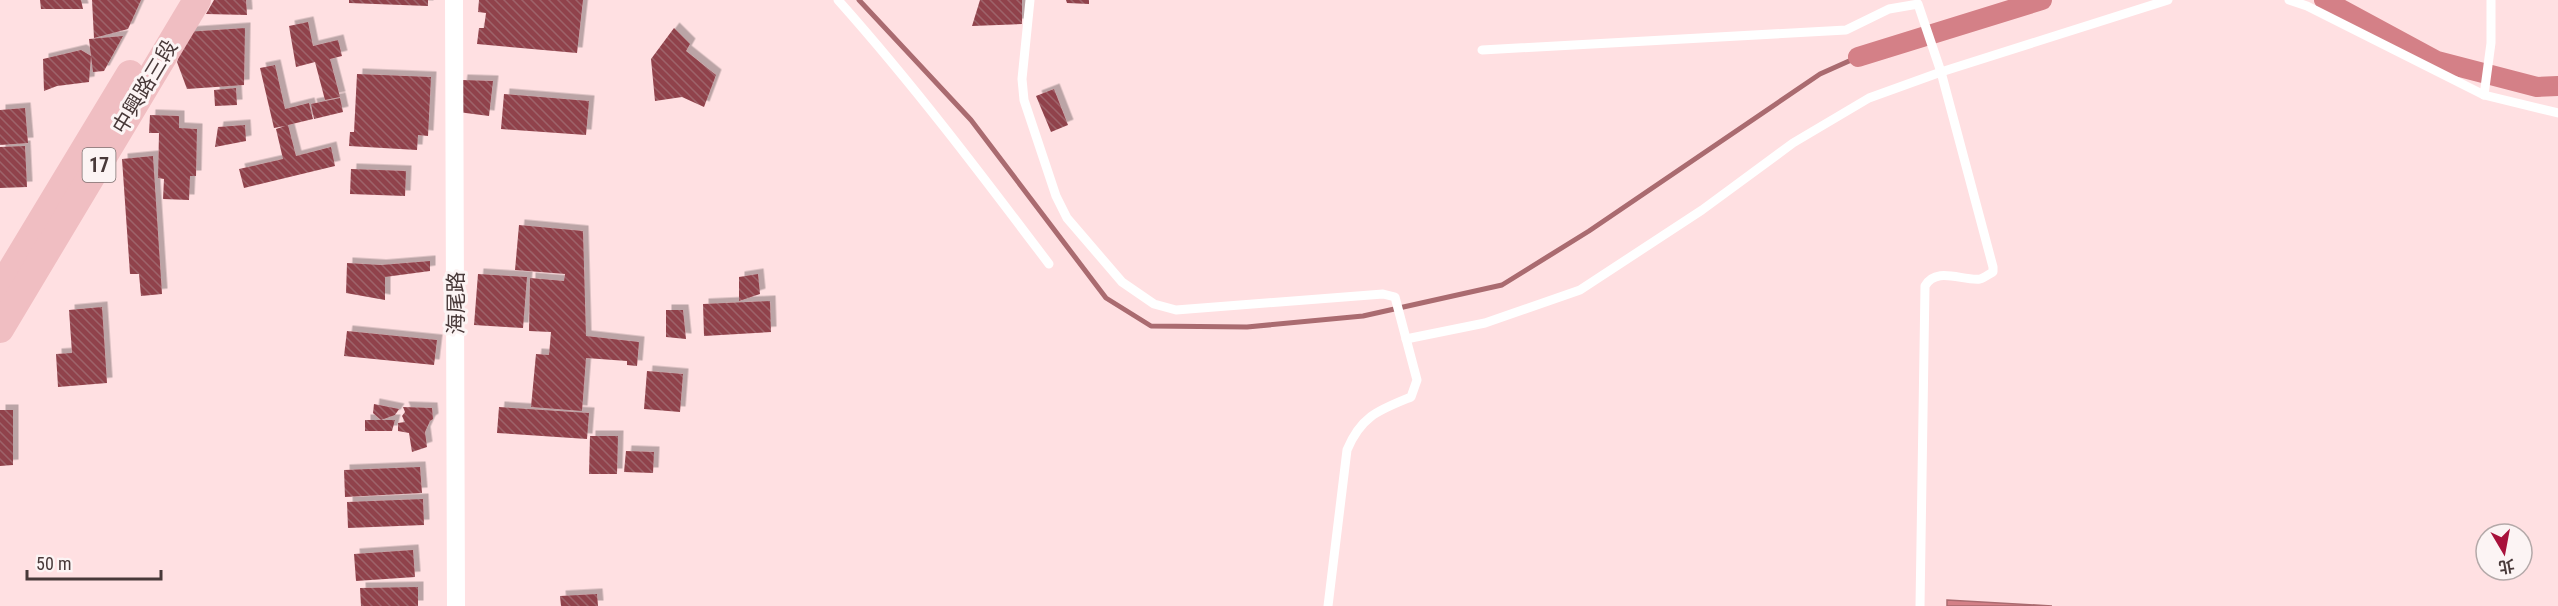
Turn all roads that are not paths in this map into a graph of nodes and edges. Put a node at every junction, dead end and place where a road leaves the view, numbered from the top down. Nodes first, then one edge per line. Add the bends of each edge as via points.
1 (175, 0) edge
2 (197, 0) edge
3 (454, 0) edge
4 (838, 0) edge
5 (1030, 0) edge
6 (2168, 0) edge
7 (2289, 0) edge
8 (2491, 0) edge
9 (1482, 50) dead end
10 (1939, 68) junction
11 (2485, 90) junction
12 (2558, 113) edge
13 (1049, 264) dead end
14 (0, 289) edge
15 (0, 329) edge
16 (1406, 339) junction
17 (456, 606) edge
18 (1328, 606) edge
19 (1920, 606) edge

1 - 14 main road, 中興路三段 / 17
2 - 15 main road, 中興路三段 / 17
3 - 17 street, 海尾路
4 - 13 lane via 884,51
5 - 16 lane via 1022,79 1024,100 1063,211 1122,282 1154,304 1176,310 1383,294 1395,297
6 - 10 lane
7 - 11 lane
8 - 11 lane
9 - 10 lane via 1846,30 1889,9 1918,4
10 - 16 lane via 1869,98 1793,143 1702,210 1580,290 1485,323
10 - 19 lane via 1993,272 1981,279 1933,277 1925,286
11 - 12 lane
16 - 18 lane via 1417,380 1411,397 1369,415 1347,450

